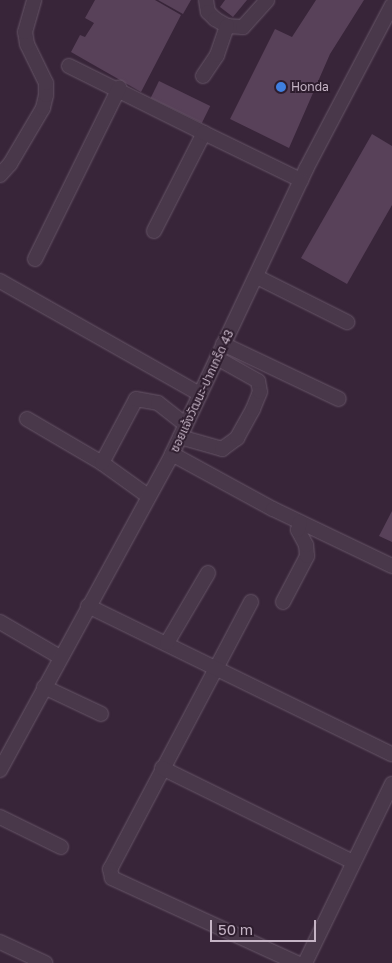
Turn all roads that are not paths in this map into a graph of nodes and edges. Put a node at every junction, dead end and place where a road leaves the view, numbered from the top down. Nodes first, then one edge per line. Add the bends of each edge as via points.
1 (34, 0) edge
2 (206, 0) edge
3 (267, 0) edge
4 (392, 5) edge
5 (227, 26) junction
6 (69, 66) dead end
7 (203, 76) dead end
8 (119, 88) junction
9 (204, 133) junction
10 (0, 175) edge
11 (301, 180) junction
12 (154, 231) dead end
13 (34, 259) dead end
14 (256, 278) junction
15 (0, 281) edge
16 (347, 322) dead end
17 (223, 344) junction
18 (217, 358) junction
19 (200, 394) junction
20 (339, 399) dead end
21 (27, 419) dead end
22 (183, 430) junction
23 (172, 454) junction
24 (102, 463) junction
25 (148, 496) junction
26 (300, 522) junction
27 (392, 566) edge
28 (208, 573) dead end
29 (251, 602) dead end
30 (284, 602) dead end
31 (88, 606) junction
32 (0, 622) edge
33 (167, 643) junction
34 (60, 657) junction
35 (217, 668) junction
36 (44, 687) junction
37 (101, 714) dead end
38 (392, 754) edge
39 (162, 768) junction
40 (0, 770) edge
41 (392, 784) edge
42 (0, 817) edge
43 (61, 847) dead end
44 (353, 862) junction
45 (0, 942) edge
46 (45, 963) edge
47 (297, 963) edge
48 (305, 963) edge

1 - 10 street via 25,32 27,44 46,84 46,95 43,108
2 - 5 street via 208,12
3 - 5 street via 242,27
4 - 11 street, ซอยแจ้งวัฒนะ-ปากเกร็ด 43
5 - 7 street via 217,55
6 - 8 street
8 - 9 street
8 - 13 street
9 - 11 street
9 - 12 street
11 - 14 street, ซอยแจ้งวัฒนะ-ปากเกร็ด 43
14 - 16 street
14 - 17 street, ซอยแจ้งวัฒนะ-ปากเกร็ด 43
15 - 19 street
17 - 18 street, ซอยแจ้งวัฒนะ-ปากเกร็ด 43
17 - 20 street
18 - 19 street, ซอยแจ้งวัฒนะ-ปากเกร็ด 43
18 - 22 street via 258,381 260,392 253,409 237,438 222,449
19 - 22 street, ซอยแจ้งวัฒนะ-ปากเกร็ด 43
21 - 24 street
22 - 23 street, ซอยแจ้งวัฒนะ-ปากเกร็ด 43
22 - 24 street via 158,403 136,399
23 - 25 street, ซอยแจ้งวัฒนะ-ปากเกร็ด 43
23 - 26 street
24 - 25 street
25 - 31 street, ซอยแจ้งวัฒนะ-ปากเกร็ด 43
26 - 27 street
26 - 30 street via 298,530 306,545 307,556
28 - 33 street
29 - 35 street
31 - 33 street
31 - 34 street, ซอยแจ้งวัฒนะ-ปากเกร็ด 43
32 - 34 street
33 - 35 street
34 - 36 street, ซอยแจ้งวัฒนะ-ปากเกร็ด 43
35 - 38 street
35 - 39 street
36 - 37 street
36 - 40 street, ซอยแจ้งวัฒนะ-ปากเกร็ด 43
39 - 44 street
39 - 47 street via 110,869 112,878
41 - 44 street
42 - 43 street
44 - 48 street
45 - 46 street

